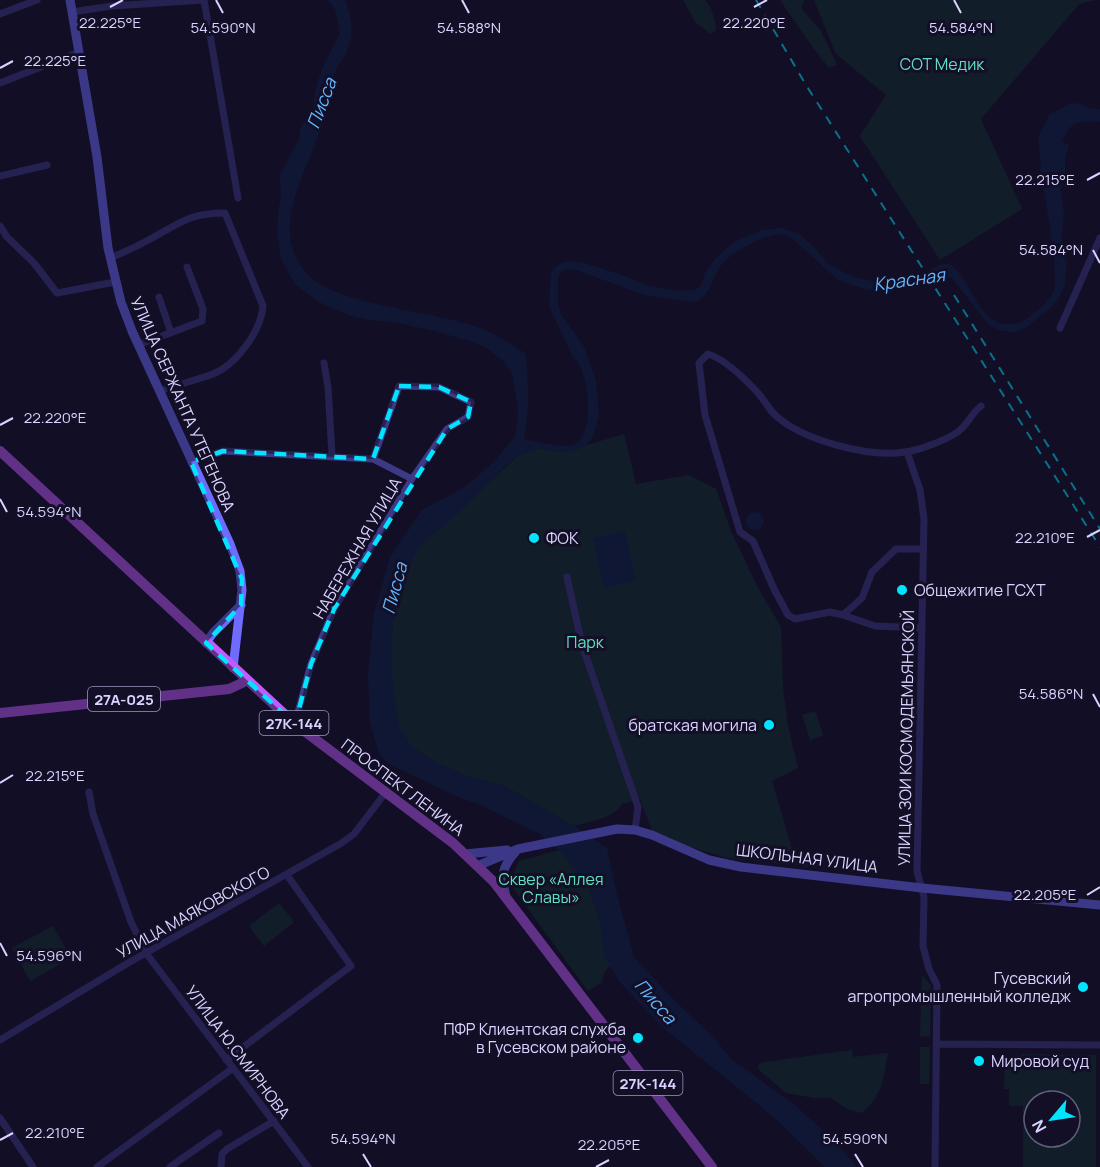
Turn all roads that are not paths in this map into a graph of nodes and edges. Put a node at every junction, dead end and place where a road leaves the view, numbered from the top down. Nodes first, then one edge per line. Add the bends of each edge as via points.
1 (37, 0) edge
2 (70, 0) edge
3 (72, 12) junction
4 (0, 14) edge
5 (79, 52) junction
6 (0, 83) edge
7 (47, 165) dead end
8 (0, 176) edge
9 (238, 198) dead end
10 (0, 226) edge
11 (1100, 238) edge
12 (110, 258) junction
13 (1091, 261) junction
14 (1100, 264) edge
15 (187, 267) dead end
16 (115, 282) junction
17 (159, 297) dead end
18 (1060, 328) dead end
19 (171, 333) junction
20 (138, 345) junction
21 (324, 363) dead end
22 (160, 391) junction
23 (981, 406) dead end
24 (0, 451) edge
25 (907, 452) junction
26 (332, 455) junction
27 (373, 459) junction
28 (191, 462) junction
29 (412, 479) junction
30 (923, 549) junction
31 (567, 577) dead end
32 (241, 605) junction
33 (843, 615) junction
34 (922, 628) junction
35 (206, 643) junction
36 (233, 668) junction
37 (246, 679) junction
38 (0, 713) edge
39 (296, 724) junction
40 (89, 792) dead end
41 (386, 792) junction
42 (635, 830) junction
43 (518, 849) junction
44 (465, 854) junction
45 (477, 866) junction
46 (286, 874) junction
47 (922, 888) junction
48 (507, 900) junction
49 (1100, 905) edge
50 (146, 953) junction
51 (0, 1040) edge
52 (937, 1044) junction
53 (1100, 1045) edge
54 (226, 1060) junction
55 (233, 1068) junction
56 (0, 1118) edge
57 (274, 1121) junction
58 (219, 1133) dead end
59 (33, 1167) edge
60 (97, 1167) edge
61 (170, 1167) edge
62 (221, 1167) edge
63 (308, 1167) edge
64 (712, 1167) edge
65 (935, 1167) edge

1 - 4 street
2 - 3 main road, УЛИЦА СЕРЖАНТА УТЕГЕНОВА
3 - 5 main road, УЛИЦА СЕРЖАНТА УТЕГЕНОВА
3 - 9 street via 204,0
5 - 6 street
5 - 12 main road, УЛИЦА СЕРЖАНТА УТЕГЕНОВА
7 - 8 street
10 - 16 street via 57,293
11 - 13 street
12 - 16 main road, УЛИЦА СЕРЖАНТА УТЕГЕНОВА
12 - 22 street via 188,217 225,213 263,306 257,330 224,368
13 - 14 street
13 - 18 street
15 - 19 street via 203,309 202,321
16 - 20 main road, УЛИЦА СЕРЖАНТА УТЕГЕНОВА
17 - 19 street
19 - 20 street
20 - 22 main road, УЛИЦА СЕРЖАНТА УТЕГЕНОВА
21 - 26 street
22 - 28 main road, УЛИЦА СЕРЖАНТА УТЕГЕНОВА
23 - 25 street via 958,432
24 - 35 main road, ПРОСПЕКТ ЛЕНИНА / 27К-144
25 - 30 street, УЛИЦА ЗОИ КОСМОДЕМЬЯНСКОЙ via 920,490
25 - 33 street via 883,454 801,432 776,415 722,360 708,354 699,363 705,415 740,532 753,541 788,615 795,619 830,612
26 - 27 street
26 - 28 street via 223,451
27 - 29 street
27 - 29 street, НАБЕРЕЖНАЯ УЛИЦА via 399,386 439,387 471,402 468,417 447,429
28 - 32 main road, УЛИЦА СЕРЖАНТА УТЕГЕНОВА via 240,570
29 - 39 street, НАБЕРЕЖНАЯ УЛИЦА via 334,609 311,664
30 - 33 street via 896,549 872,572 862,598
30 - 34 street, УЛИЦА ЗОИ КОСМОДЕМЬЯНСКОЙ
31 - 42 street via 582,645 638,807
32 - 35 main road
32 - 36 main road, УЛИЦА СЕРЖАНТА УТЕГЕНОВА
33 - 34 street via 875,626
34 - 47 street, УЛИЦА ЗОИ КОСМОДЕМЬЯНСКОЙ via 917,871
35 - 36 main road, ПРОСПЕКТ ЛЕНИНА / 27К-144
36 - 37 main road, ПРОСПЕКТ ЛЕНИНА / 27К-144
37 - 38 main road, 27А-025 via 229,688
37 - 39 main road, ПРОСПЕКТ ЛЕНИНА / 27К-144
39 - 41 main road, ПРОСПЕКТ ЛЕНИНА / 27К-144
40 - 50 street, УЛИЦА Ю.СМИРНОВА via 131,922
41 - 44 main road, ПРОСПЕКТ ЛЕНИНА / 27К-144
41 - 46 street, УЛИЦА МАЯКОВСКОГО via 354,834
42 - 43 main road, ШКОЛЬНАЯ УЛИЦА via 598,832
42 - 47 main road, ШКОЛЬНАЯ УЛИЦА via 709,860 741,867
43 - 44 main road, ШКОЛЬНАЯ УЛИЦА
43 - 45 main road, ШКОЛЬНАЯ УЛИЦА
43 - 48 main road via 503,869
44 - 45 main road, ПРОСПЕКТ ЛЕНИНА / 27К-144
45 - 48 main road, ПРОСПЕКТ ЛЕНИНА / 27К-144
46 - 50 street, УЛИЦА МАЯКОВСКОГО
46 - 54 street via 351,966
47 - 49 main road, ШКОЛЬНАЯ УЛИЦА
47 - 52 street, УЛИЦА ЗОИ КОСМОДЕМЬЯНСКОЙ via 923,946 938,985
48 - 64 main road, ПРОСПЕКТ ЛЕНИНА / 27К-144
50 - 51 street, УЛИЦА МАЯКОВСКОГО
50 - 54 street, УЛИЦА Ю.СМИРНОВА
52 - 53 street
52 - 65 street, УЛИЦА ЗОИ КОСМОДЕМЬЯНСКОЙ
54 - 55 street, УЛИЦА Ю.СМИРНОВА
55 - 57 street, УЛИЦА Ю.СМИРНОВА
55 - 60 street
56 - 59 street
57 - 62 street via 226,1149
57 - 63 street, УЛИЦА Ю.СМИРНОВА
58 - 61 street

